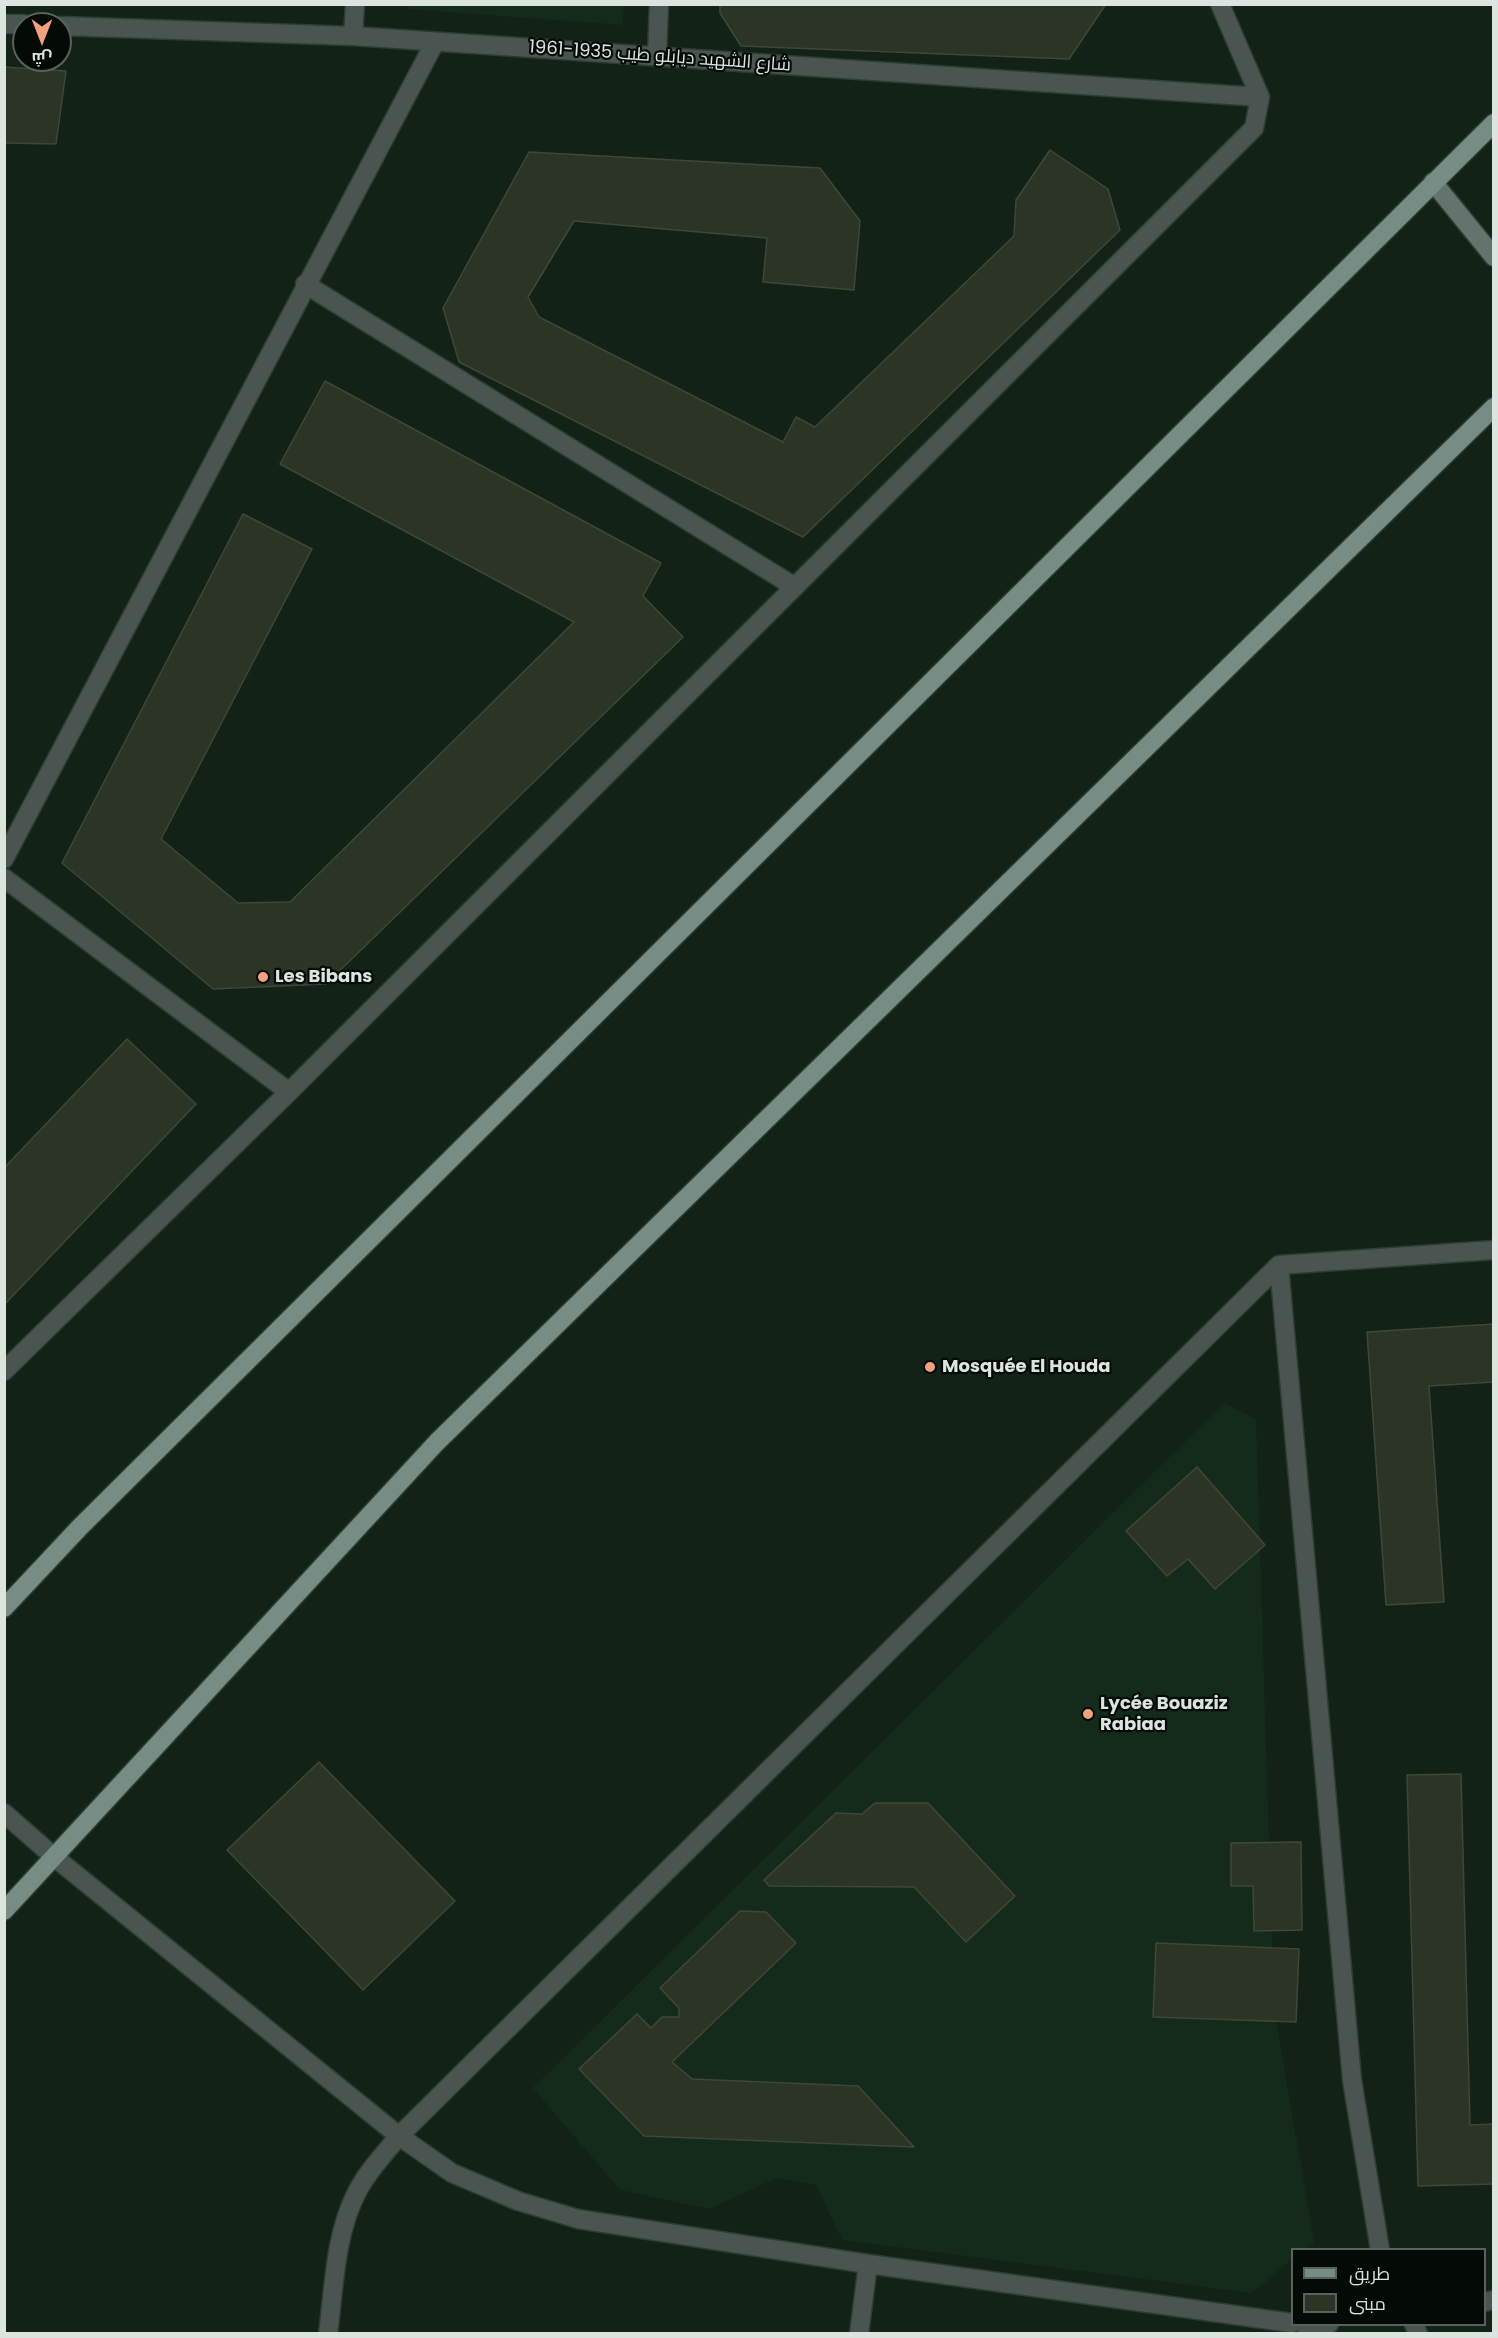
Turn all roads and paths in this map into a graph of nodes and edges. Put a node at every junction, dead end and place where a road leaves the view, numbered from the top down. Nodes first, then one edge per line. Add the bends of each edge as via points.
1 (355, 4) edge
2 (659, 4) edge
3 (1220, 4) edge
4 (72, 26) edge
5 (353, 36) junction
6 (435, 42) junction
7 (657, 56) junction
8 (1260, 97) junction
9 (1494, 123) edge
10 (1433, 182) junction
11 (1494, 257) edge
12 (305, 284) junction
13 (1494, 407) edge
14 (795, 587) junction
15 (4, 859) edge
16 (4, 878) edge
17 (289, 1092) junction
18 (1494, 1250) edge
19 (1279, 1265) junction
20 (4, 1371) edge
21 (4, 1608) edge
22 (4, 1813) edge
23 (53, 1856) junction
24 (4, 1911) edge
25 (399, 2136) junction
26 (1380, 2248) edge
27 (868, 2264) junction
28 (1291, 2323) edge
29 (328, 2334) edge
30 (859, 2334) edge

1 - 5 street
2 - 7 street
3 - 8 street
4 - 5 street, شارع الشهيد ديابلو طيب 1935-1961
5 - 6 street, شارع الشهيد ديابلو طيب 1935-1961
6 - 7 street, شارع الشهيد ديابلو طيب 1935-1961
6 - 12 street
7 - 8 street, شارع الشهيد ديابلو طيب 1935-1961
8 - 14 street via 1254,128
9 - 10 main road
10 - 11 main road
10 - 21 main road via 80,1527
12 - 14 street
12 - 15 street
13 - 23 main road via 437,1442
14 - 17 street
16 - 17 street
17 - 20 street
18 - 19 street
19 - 25 street
19 - 26 street via 1352,2080
22 - 23 street
23 - 24 main road
23 - 25 street
25 - 27 street via 452,2173 518,2201 578,2219
25 - 29 street via 357,2190 338,2254
27 - 28 street
27 - 30 street

